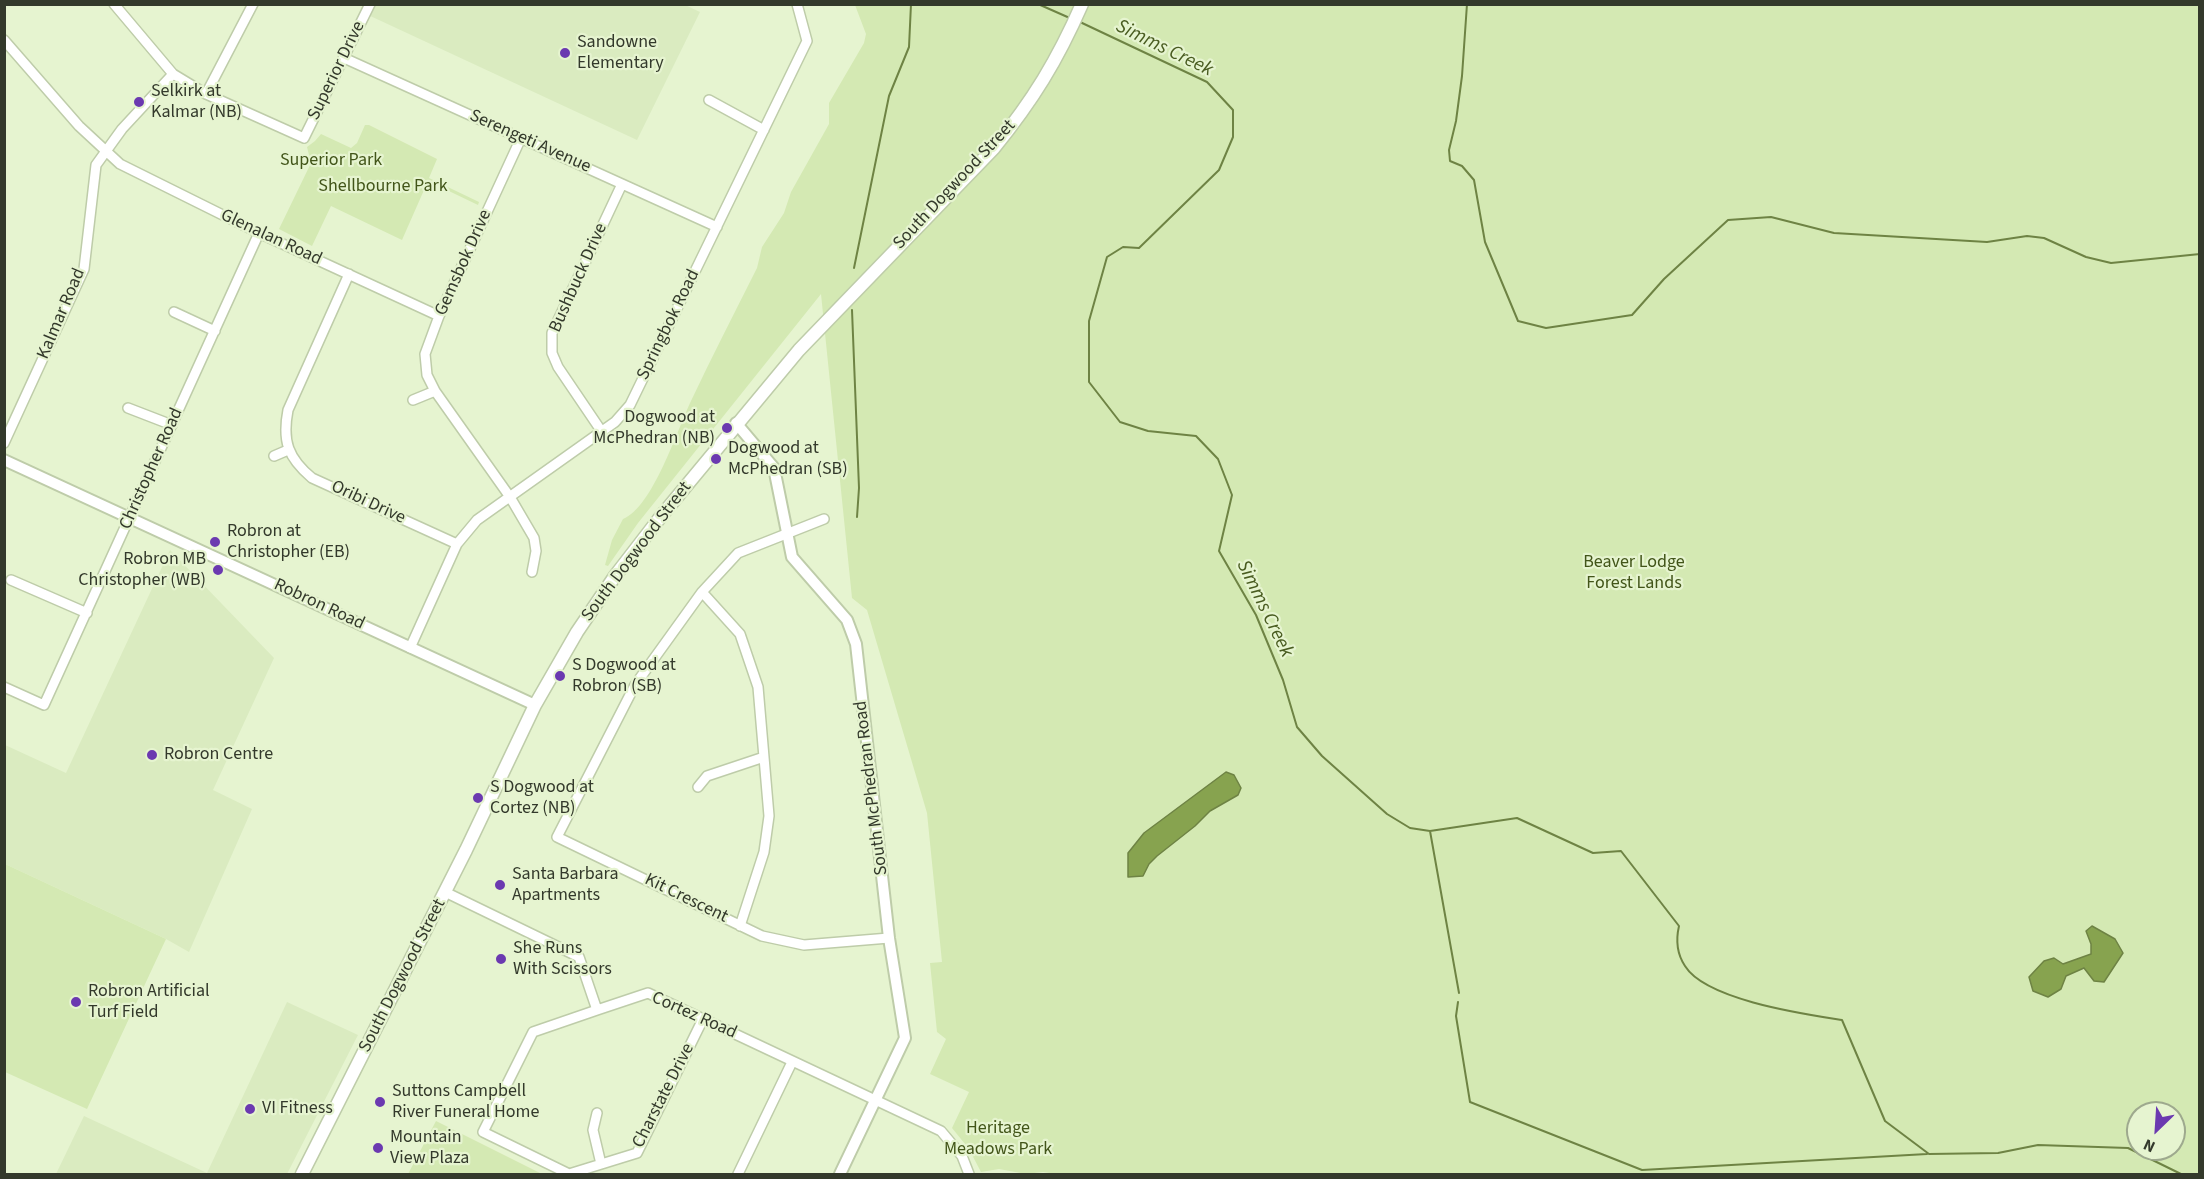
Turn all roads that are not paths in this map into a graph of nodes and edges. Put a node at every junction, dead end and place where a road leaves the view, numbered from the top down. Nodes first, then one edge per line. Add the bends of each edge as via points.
1 (114, 4) edge
2 (253, 4) edge
3 (370, 4) edge
4 (797, 4) edge
5 (1082, 4) edge
6 (4, 40) edge
7 (344, 58) junction
8 (173, 74) junction
9 (206, 94) junction
10 (709, 100) dead end
11 (764, 130) junction
12 (521, 138) junction
13 (106, 151) junction
14 (622, 184) junction
15 (717, 227) junction
16 (260, 233) junction
17 (349, 274) junction
18 (174, 312) dead end
19 (439, 316) junction
20 (215, 331) junction
21 (435, 391) junction
22 (413, 400) dead end
23 (128, 408) dead end
24 (736, 423) junction
25 (172, 425) junction
26 (602, 432) junction
27 (4, 443) edge
28 (288, 450) junction
29 (274, 456) dead end
30 (4, 460) edge
31 (510, 497) junction
32 (130, 518) junction
33 (824, 519) dead end
34 (787, 534) junction
35 (457, 544) junction
36 (532, 572) dead end
37 (11, 580) dead end
38 (702, 592) junction
39 (87, 613) junction
40 (410, 648) junction
41 (4, 687) edge
42 (535, 705) junction
43 (764, 757) junction
44 (698, 788) dead end
45 (446, 892) junction
46 (740, 926) junction
47 (889, 938) junction
48 (597, 1010) junction
49 (703, 1019) junction
50 (792, 1062) junction
51 (875, 1102) junction
52 (597, 1113) dead end
53 (601, 1164) junction
54 (303, 1174) edge
55 (738, 1174) edge
56 (840, 1174) edge
57 (969, 1174) edge

1 - 8 street
2 - 9 street
3 - 7 street, Superior Drive
4 - 11 street, Springbok Road via 807,41
5 - 24 main road, South Dogwood Street via 1049,73 994,148 820,327
6 - 13 street
7 - 9 street, Superior Drive via 304,138
7 - 12 street, Serengeti Avenue
8 - 9 street
8 - 13 street, Kalmar Road
10 - 11 street
11 - 15 street, Springbok Road
12 - 14 street, Serengeti Avenue
12 - 19 street, Gemsbok Drive
13 - 16 street, Glenalan Road via 120,164
13 - 27 street, Kalmar Road via 96,165 84,269
14 - 15 street, Serengeti Avenue
14 - 26 street, Bushbuck Drive via 552,333 552,353 558,367
15 - 26 street, Springbok Road via 630,405
16 - 17 street, Glenalan Road
16 - 20 street, Christopher Road
17 - 19 street, Glenalan Road
17 - 28 street via 288,410
18 - 20 street
19 - 21 street, Gemsbok Drive via 425,354 427,375
20 - 25 street, Christopher Road
21 - 22 street
21 - 31 street, Gemsbok Drive
23 - 25 street
24 - 34 street, South McPhedran Road via 774,468
24 - 42 main road, South Dogwood Street via 615,576
25 - 32 street, Christopher Road
26 - 31 street, Springbok Road
28 - 29 street
28 - 35 street, Oribi Drive via 312,478
30 - 32 street, Robron Road
31 - 35 street, Springbok Road via 477,520
31 - 36 street, Gemsbok Drive via 534,538
32 - 39 street, Christopher Road
32 - 40 street, Robron Road
33 - 34 street, Kit Crescent
34 - 38 street, Kit Crescent via 738,553
34 - 47 street, South McPhedran Road via 792,557 847,620 856,644
35 - 40 street, Springbok Road
37 - 39 street
38 - 43 street via 740,634 758,687
38 - 46 street, Kit Crescent via 635,685 557,837
39 - 41 street, Christopher Road via 44,705
40 - 42 street, Robron Road
42 - 45 main road, South Dogwood Street
43 - 44 street via 708,776
43 - 46 street via 769,816 764,852
45 - 48 street via 579,957
45 - 54 main road, South Dogwood Street
46 - 47 street, Kit Crescent via 762,936 804,945
47 - 51 street, South McPhedran Road via 905,1038
48 - 49 street, Cortez Road via 648,993
48 - 53 street, Charstate Drive via 533,1032 483,1132 568,1174
49 - 50 street, Cortez Road
49 - 53 street, Charstate Drive via 637,1153
50 - 51 street, Cortez Road
50 - 55 street
51 - 56 street, South McPhedran Road
51 - 57 street, Cortez Road via 941,1131 962,1156
52 - 53 street via 592,1130

